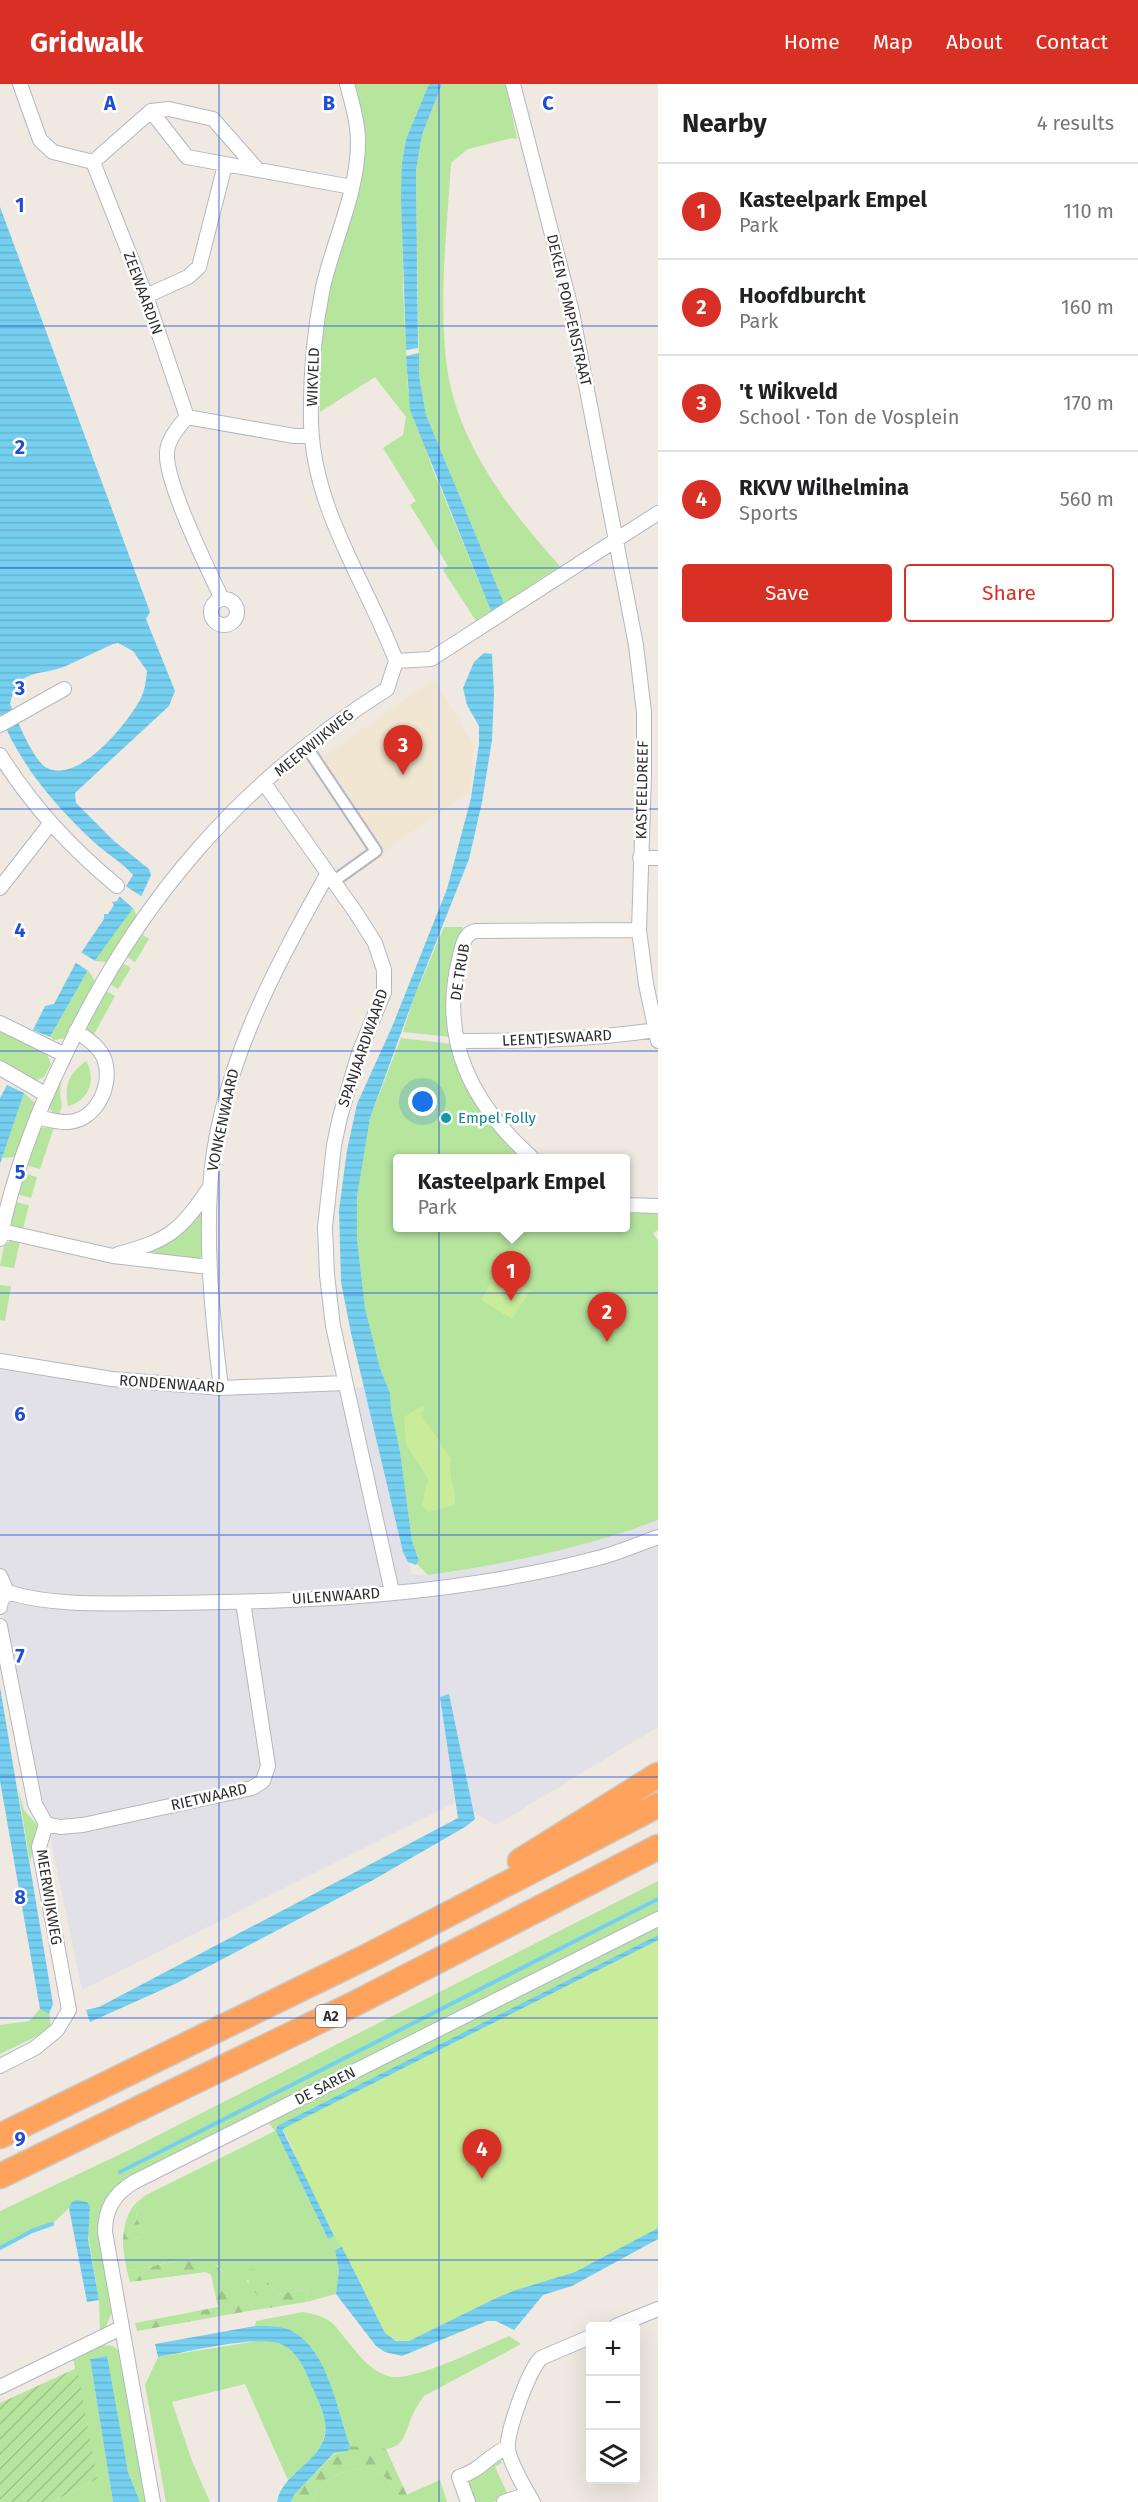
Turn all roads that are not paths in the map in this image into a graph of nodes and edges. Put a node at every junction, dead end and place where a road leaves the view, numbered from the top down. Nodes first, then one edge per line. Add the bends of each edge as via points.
1 (20, 84) edge
2 (347, 84) edge
3 (513, 84) edge
4 (151, 111) junction
5 (93, 162) junction
6 (225, 165) junction
7 (257, 169) junction
8 (352, 187) junction
9 (146, 296) junction
10 (187, 417) junction
11 (312, 436) junction
12 (658, 513) edge
13 (617, 539) junction
14 (222, 599) dead end
15 (396, 661) junction
16 (64, 689) dead end
17 (658, 706) edge
18 (644, 712) junction
19 (0, 725) edge
20 (306, 746) junction
21 (0, 755) edge
22 (264, 783) junction
23 (50, 824) junction
24 (640, 858) junction
25 (658, 858) edge
26 (331, 877) junction
27 (117, 886) dead end
28 (0, 888) edge
29 (639, 930) junction
30 (0, 1023) edge
31 (76, 1031) junction
32 (657, 1036) edge
33 (457, 1041) junction
34 (65, 1055) junction
35 (0, 1068) edge
36 (45, 1094) junction
37 (37, 1117) junction
38 (527, 1154) edge
39 (210, 1187) junction
40 (630, 1204) edge
41 (658, 1206) edge
42 (1, 1235) edge
43 (113, 1256) junction
44 (209, 1266) junction
45 (0, 1361) edge
46 (345, 1383) junction
47 (221, 1388) junction
48 (658, 1537) edge
49 (0, 1576) edge
50 (7, 1592) junction
51 (392, 1592) junction
52 (243, 1602) junction
53 (0, 1607) edge
54 (0, 1626) edge
55 (658, 1775) edge
56 (658, 1805) edge
57 (46, 1824) junction
58 (658, 1847) edge
59 (658, 1919) edge
60 (370, 1955) junction
61 (0, 2066) edge
62 (0, 2136) edge
63 (0, 2176) edge
64 (658, 2309) edge
65 (626, 2322) edge
66 (121, 2328) junction
67 (586, 2339) edge
68 (0, 2387) edge
69 (508, 2447) junction
70 (530, 2498) edge
71 (153, 2502) edge
72 (468, 2502) edge
73 (504, 2502) edge

1 - 5 street via 40,140 53,153
2 - 8 street, WIKVELD via 358,142
3 - 13 street, DEKEN POMPENSTRAAT via 572,312
4 - 5 street
4 - 6 street via 187,157
4 - 7 street via 169,109 213,119
5 - 9 street, ZEEWAARDIN
6 - 7 street
6 - 9 street via 199,267 188,277
7 - 8 street
8 - 11 street, WIKVELD via 333,248 315,337
9 - 10 street, ZEEWAARDIN
10 - 11 street
10 - 14 street via 166,451 169,474
11 - 15 street, WIKVELD via 333,525
12 - 13 street
13 - 15 street via 431,659
13 - 18 street, KASTEELDREEF
15 - 20 street, MEERWIJKWEG via 387,689
16 - 19 street
17 - 18 street
18 - 24 street, KASTEELDREEF
20 - 22 street, MEERWIJKWEG
20 - 26 street via 376,851
21 - 23 street
22 - 26 street, SPANJAARDWAARD
22 - 31 street, MEERWIJKWEG via 207,837 149,908 106,974
23 - 27 street
23 - 28 street
24 - 25 street
24 - 29 street, KASTEELDREEF
26 - 39 street, VONKENWAARD via 270,980 252,1019 220,1118
26 - 46 street, SPANJAARDWAARD via 375,943 385,981 381,1002 348,1084 328,1185 327,1275
29 - 32 street, KASTEELDREEF
29 - 33 street, DE TRUB via 470,932 458,963 454,1017
30 - 34 street
31 - 34 street, MEERWIJKWEG
31 - 37 street via 92,1042 104,1059 105,1090 93,1110 71,1122
32 - 33 street, LEENTJESWAARD via 551,1042
33 - 38 street, DE TRUB via 469,1081 490,1114
34 - 36 street, MEERWIJKWEG
35 - 36 street
36 - 37 street, MEERWIJKWEG
37 - 42 street, MEERWIJKWEG via 18,1168
39 - 43 street via 175,1232 148,1246
39 - 44 street, VONKENWAARD
40 - 41 street
42 - 43 street
43 - 44 street
44 - 47 street, VONKENWAARD
45 - 47 street, RONDENWAARD via 112,1379
46 - 47 street, RONDENWAARD
46 - 51 street, SPANJAARDWAARD
48 - 51 street, UILENWAARD via 599,1558 522,1574
49 - 50 street
50 - 52 street, UILENWAARD via 66,1601
50 - 53 street
51 - 52 street, UILENWAARD
52 - 57 street, RIETWAARD via 268,1766 263,1781 252,1788 83,1824
54 - 57 street via 35,1804
55 - 60 highway, A2
56 - 60 highway, A2
57 - 61 street, MEERWIJKWEG via 39,1847 69,2010 50,2036
58 - 63 highway, A2 via 354,2004
59 - 66 street, DE SAREN via 123,2188 105,2220
60 - 62 highway, A2
64 - 65 street
66 - 68 street
66 - 71 street, DE SAREN
67 - 69 street via 534,2364
69 - 70 street
69 - 72 street via 474,2472 459,2477
70 - 73 street

